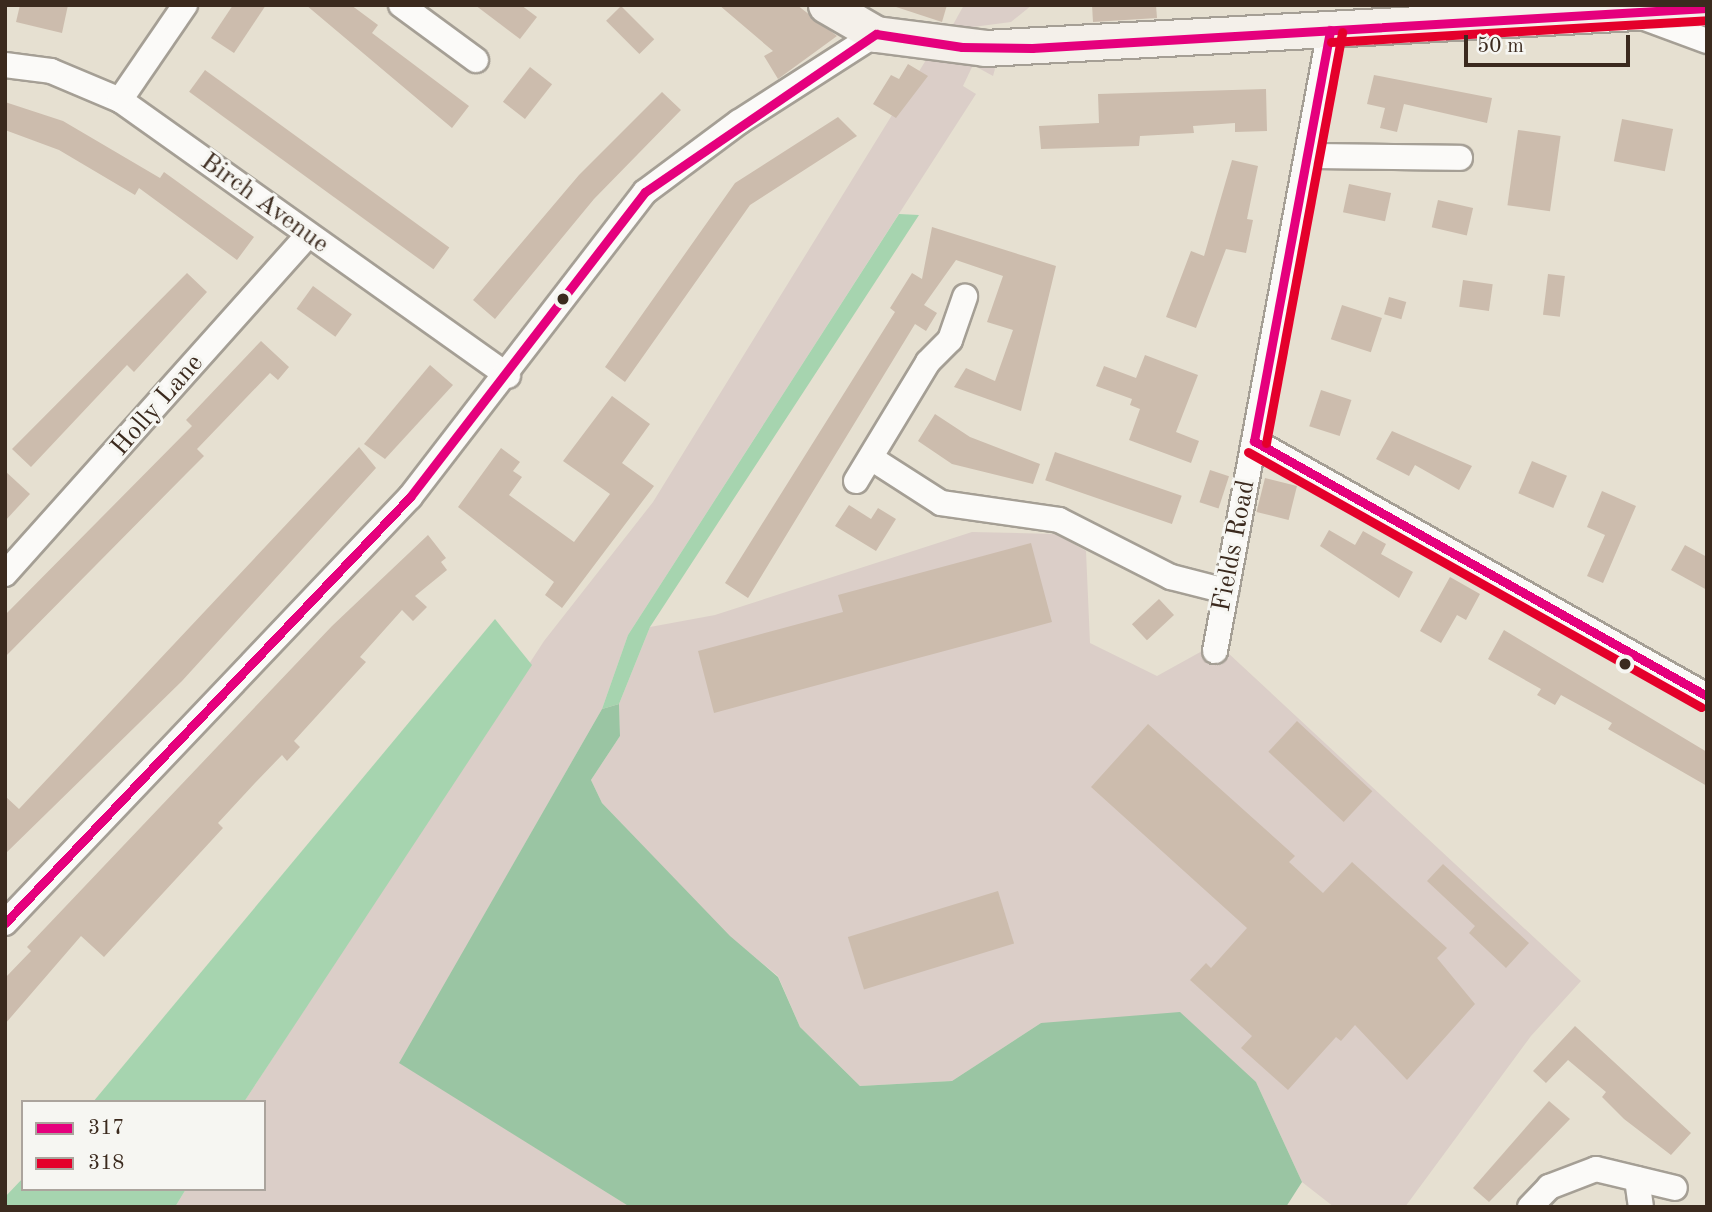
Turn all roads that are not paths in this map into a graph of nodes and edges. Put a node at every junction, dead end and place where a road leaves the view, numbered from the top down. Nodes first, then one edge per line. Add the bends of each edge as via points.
1 (185, 5) edge
2 (401, 5) edge
3 (826, 5) edge
4 (1707, 8) edge
5 (1633, 9) edge
6 (1330, 30) junction
7 (876, 34) junction
8 (1707, 41) edge
9 (476, 60) dead end
10 (5, 65) edge
11 (120, 100) junction
12 (1307, 156) junction
13 (1460, 158) dead end
14 (308, 235) junction
15 (965, 297) dead end
16 (509, 376) junction
17 (1254, 441) junction
18 (871, 458) junction
19 (856, 481) dead end
20 (5, 574) edge
21 (1226, 591) junction
22 (1215, 652) dead end
23 (1707, 696) edge
24 (5, 923) edge
25 (1637, 1179) junction
26 (1675, 1188) dead end
27 (1530, 1207) edge
28 (1641, 1207) edge

1 - 11 street
2 - 9 street
3 - 7 street
4 - 5 street
5 - 6 street
5 - 8 street
6 - 7 street via 962,47
6 - 12 street, Fields Road
7 - 16 street via 751,114 645,192
10 - 11 street, Birch Avenue via 51,71
11 - 14 street, Birch Avenue
12 - 13 street
12 - 17 street, Fields Road
14 - 16 street, Birch Avenue
14 - 20 street, Holly Lane
15 - 18 street via 960,344 928,362
16 - 24 street via 410,497
17 - 21 street, Fields Road
17 - 23 street, Fields Road
18 - 19 street
18 - 21 street via 941,503 1059,520 1171,577
21 - 22 street, Fields Road
25 - 26 street
25 - 27 street via 1596,1160 1549,1187
25 - 28 street

